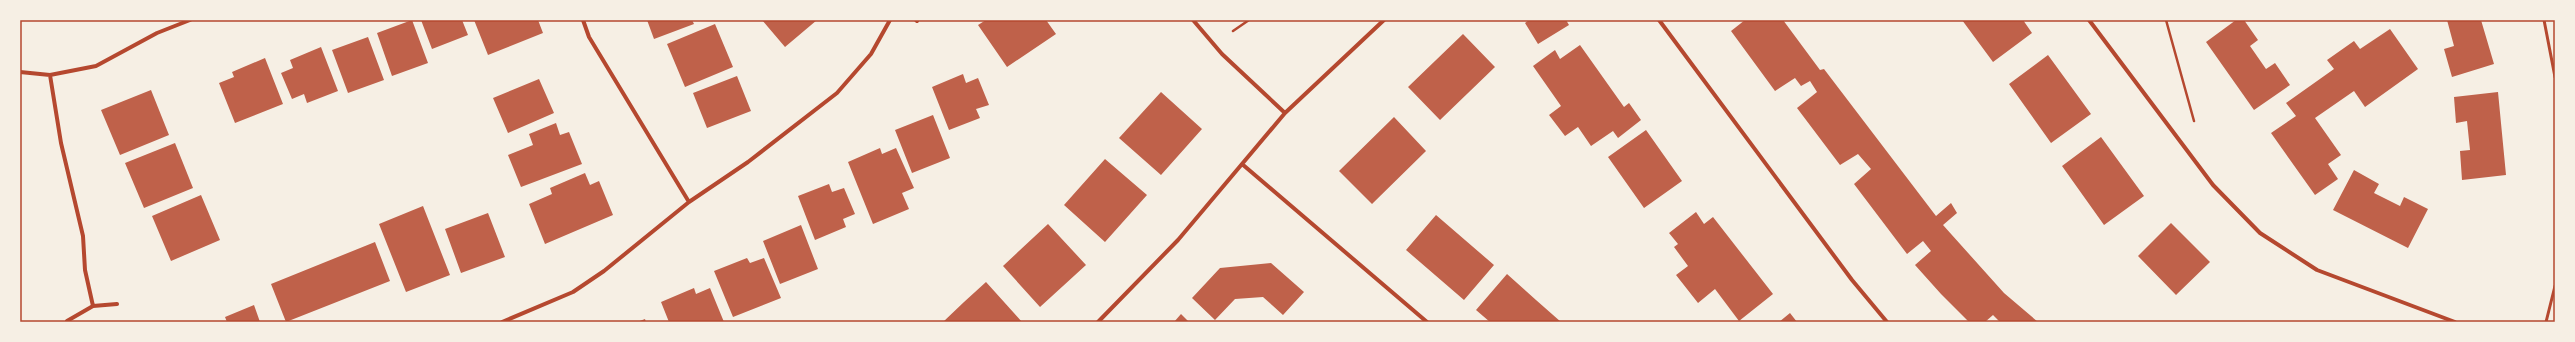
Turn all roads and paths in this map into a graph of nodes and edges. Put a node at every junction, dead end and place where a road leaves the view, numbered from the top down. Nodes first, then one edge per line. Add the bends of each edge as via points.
1 (190, 20) edge
2 (583, 20) edge
3 (890, 20) edge
4 (1193, 20) edge
5 (1249, 20) edge
6 (1384, 20) edge
7 (1659, 20) edge
8 (2089, 20) edge
9 (2166, 20) edge
10 (2544, 20) edge
11 (1232, 32) dead end
12 (20, 72) edge
13 (50, 75) junction
14 (2555, 76) edge
15 (1285, 113) junction
16 (2196, 126) dead end
17 (1242, 164) junction
18 (689, 202) junction
19 (2555, 286) edge
20 (117, 304) dead end
21 (93, 306) junction
22 (67, 321) dead end
23 (502, 322) edge
24 (1098, 322) edge
25 (1427, 322) edge
26 (1887, 322) edge
27 (2455, 322) edge
28 (2546, 322) edge

1 - 13 street via 157,33 96,66
2 - 18 street via 589,37
3 - 18 street via 871,54 837,93 742,167
4 - 15 street via 1222,54
5 - 11 path
6 - 15 street
7 - 26 street via 1852,280
8 - 27 street via 2213,185 2260,233 2317,270
9 - 16 path
10 - 14 lane
12 - 13 street
13 - 21 street
15 - 17 street
17 - 24 street via 1178,240
17 - 25 street
18 - 23 street via 604,271 573,292
19 - 28 lane
20 - 21 street
21 - 22 street

